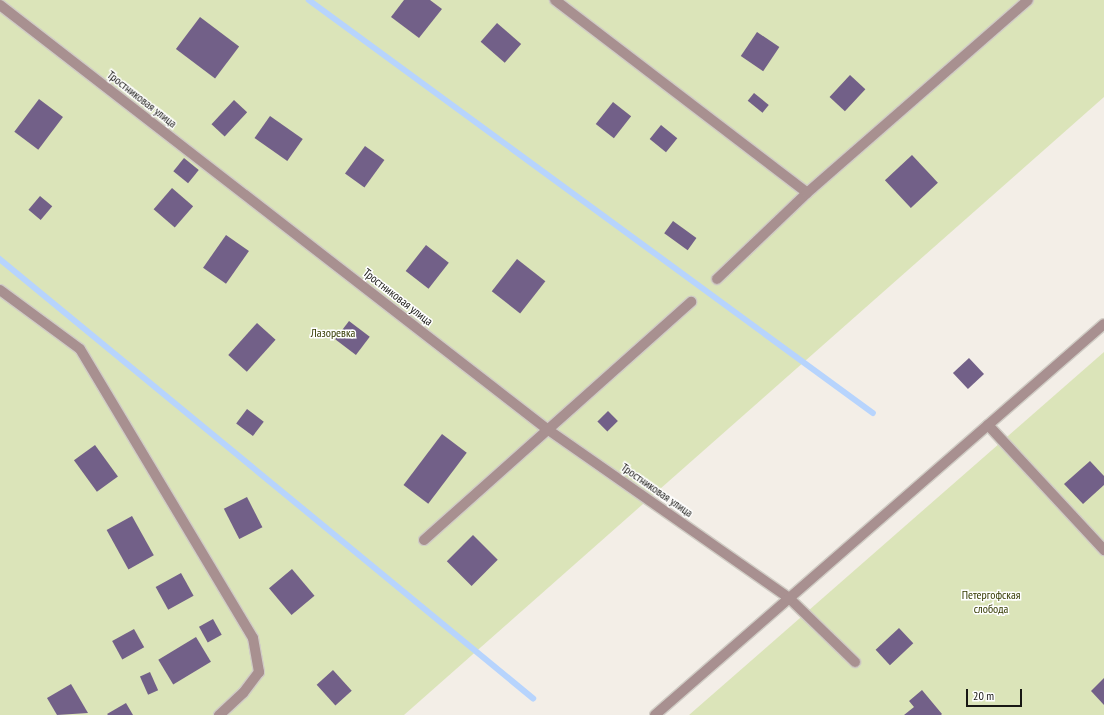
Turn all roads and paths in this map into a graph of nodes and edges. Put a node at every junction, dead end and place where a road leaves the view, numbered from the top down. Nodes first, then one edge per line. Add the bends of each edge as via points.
1 (4, 0) edge
2 (555, 0) edge
3 (1028, 0) edge
4 (0, 4) edge
5 (807, 193) junction
6 (717, 279) dead end
7 (0, 290) edge
8 (691, 302) dead end
9 (1104, 324) edge
10 (988, 425) junction
11 (547, 429) junction
12 (424, 540) dead end
13 (1104, 550) edge
14 (789, 598) junction
15 (855, 662) dead end
16 (219, 715) edge
17 (655, 715) edge

1 - 4 street
2 - 5 street
3 - 5 street
4 - 11 street, Тростниковая улица
5 - 6 street
7 - 16 street via 80,349 253,638 259,672 243,693
8 - 11 street
9 - 10 street
10 - 13 street
10 - 14 street
11 - 12 street
11 - 14 street, Тростниковая улица
14 - 15 street, Тростниковая улица
14 - 17 street

